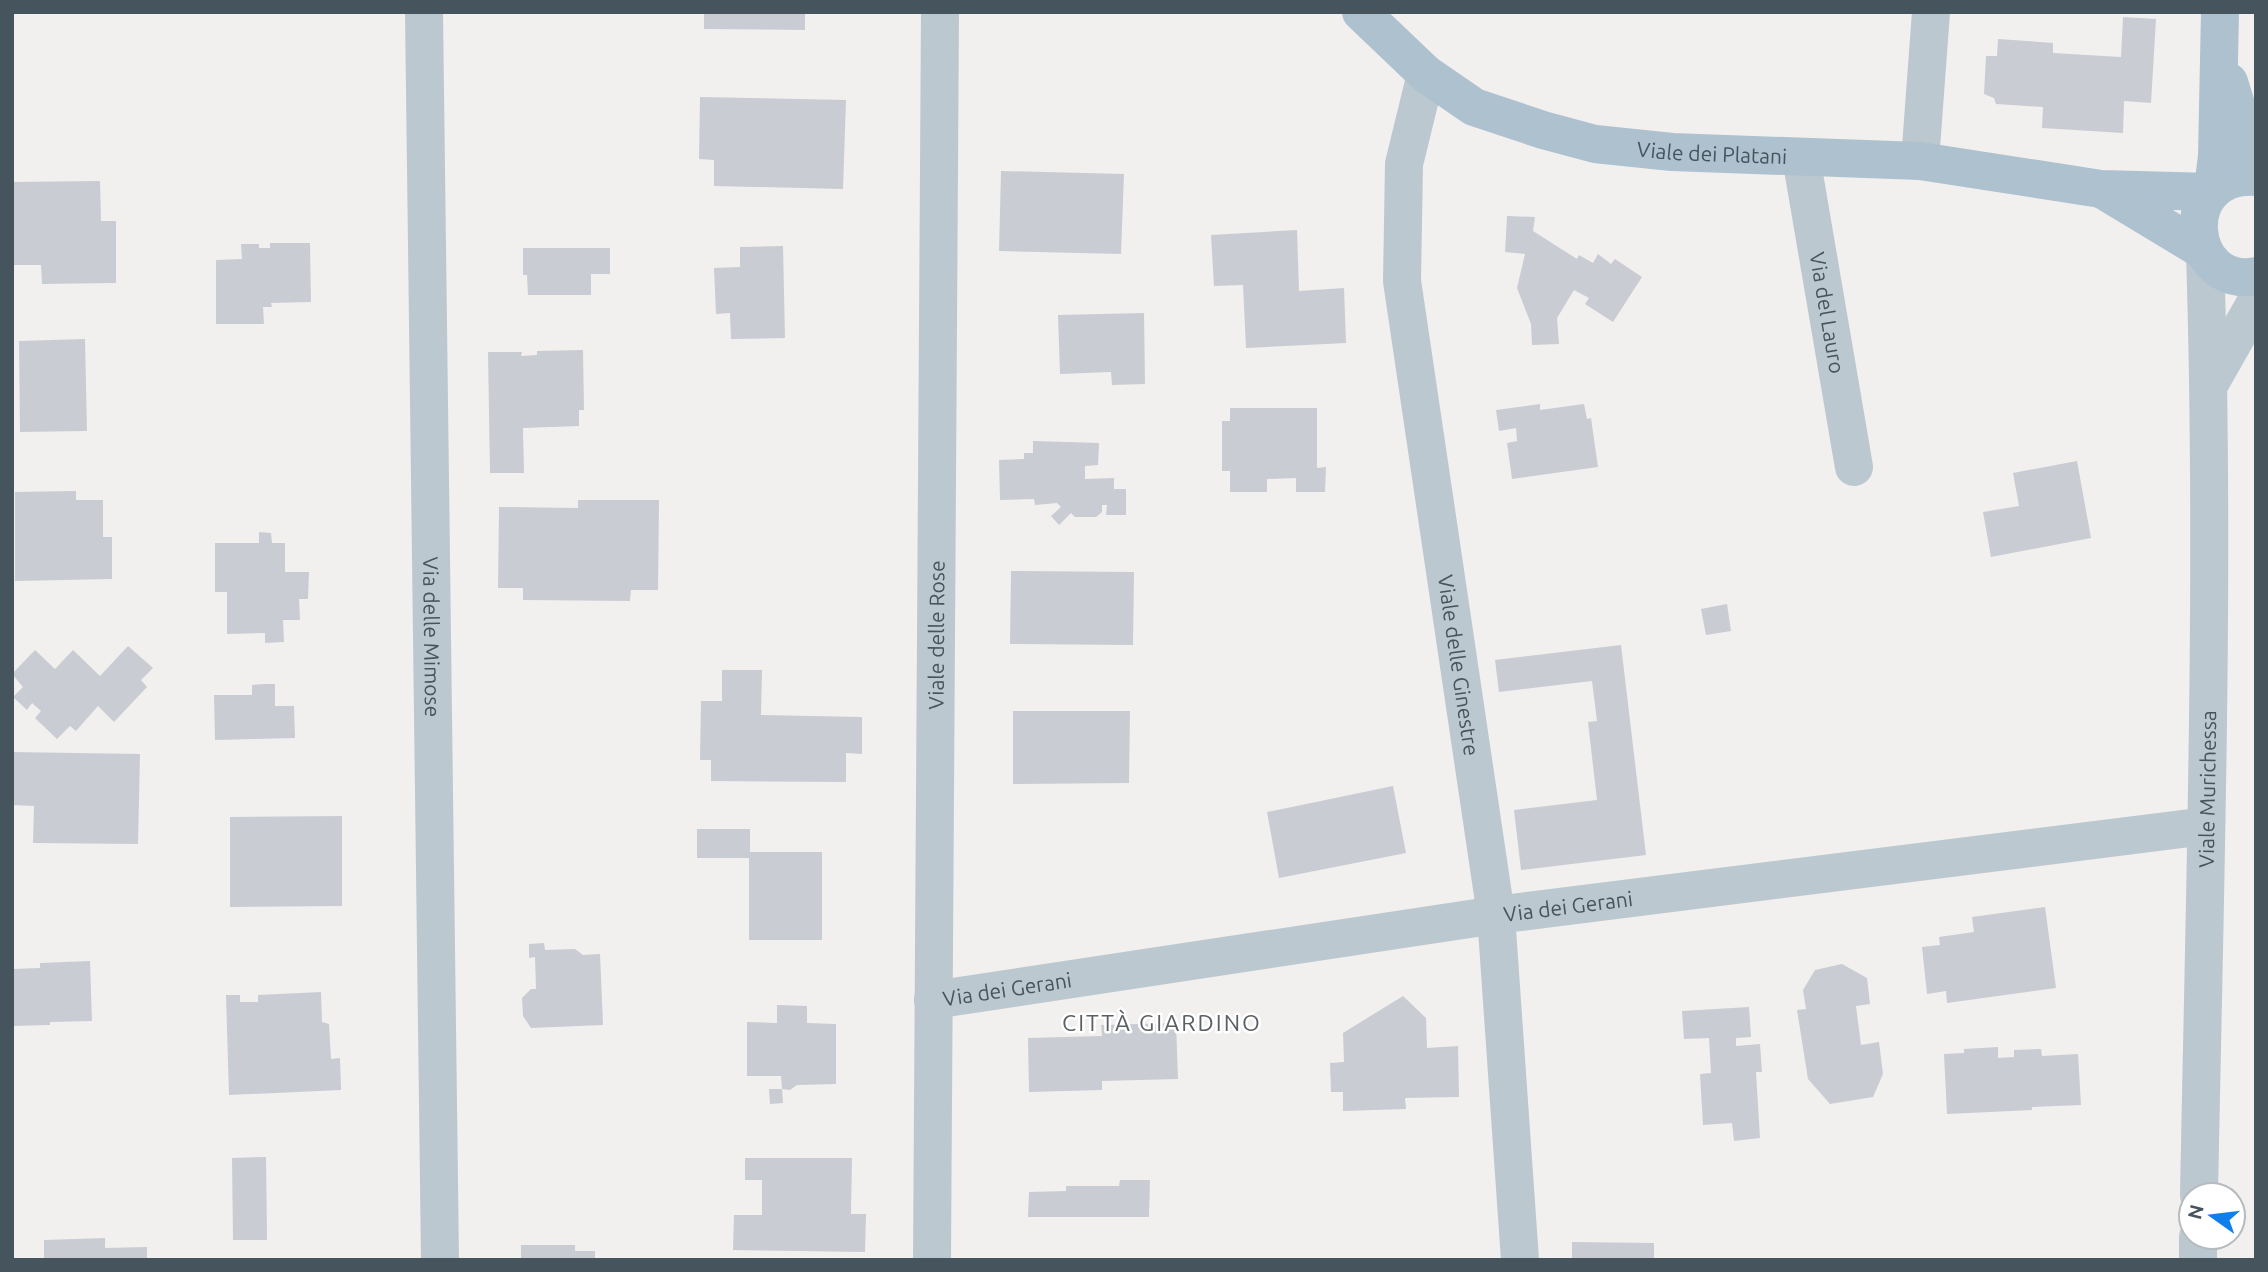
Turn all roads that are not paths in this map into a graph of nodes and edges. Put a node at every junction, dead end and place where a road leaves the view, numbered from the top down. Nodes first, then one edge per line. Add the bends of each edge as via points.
1 (424, 12) edge
2 (940, 12) edge
3 (1361, 12) edge
4 (1931, 12) edge
5 (2219, 29) edge
6 (1426, 74) junction
7 (1801, 157) junction
8 (1920, 161) junction
9 (2256, 170) edge
10 (2256, 177) edge
11 (2101, 189) junction
12 (2212, 190) junction
13 (2204, 252) junction
14 (2256, 276) edge
15 (2256, 302) edge
16 (2209, 385) junction
17 (1854, 467) dead end
18 (2206, 826) junction
19 (1496, 915) junction
20 (933, 1000) junction
21 (2199, 1181) edge
22 (440, 1260) edge
23 (932, 1260) edge
24 (1520, 1260) edge

1 - 22 street, Via delle Mimose
2 - 20 street, Viale delle Rose
3 - 6 main road, Viale dei Platani
4 - 8 street
5 - 9 main road
5 - 12 main road via 2217,156
6 - 7 main road, Viale dei Platani via 1474,107 1595,144
6 - 19 street, Viale delle Ginestre via 1404,164 1402,281
7 - 8 main road, Viale dei Platani
7 - 17 street, Via del Lauro
8 - 11 main road, Viale dei Platani
10 - 12 main road via 2238,177
11 - 12 main road, Viale dei Platani
11 - 13 main road, Viale dei Platani
12 - 13 main road via 2197,220
13 - 14 main road, Viale dei Platani via 2232,275
13 - 16 street, Viale Murichessa
15 - 16 street, Viale Murichessa
16 - 18 street, Viale Murichessa
18 - 19 street, Via dei Gerani
18 - 21 street, Viale Murichessa
19 - 20 street, Via dei Gerani
19 - 24 street, Viale delle Ginestre
20 - 23 street, Viale delle Rose

